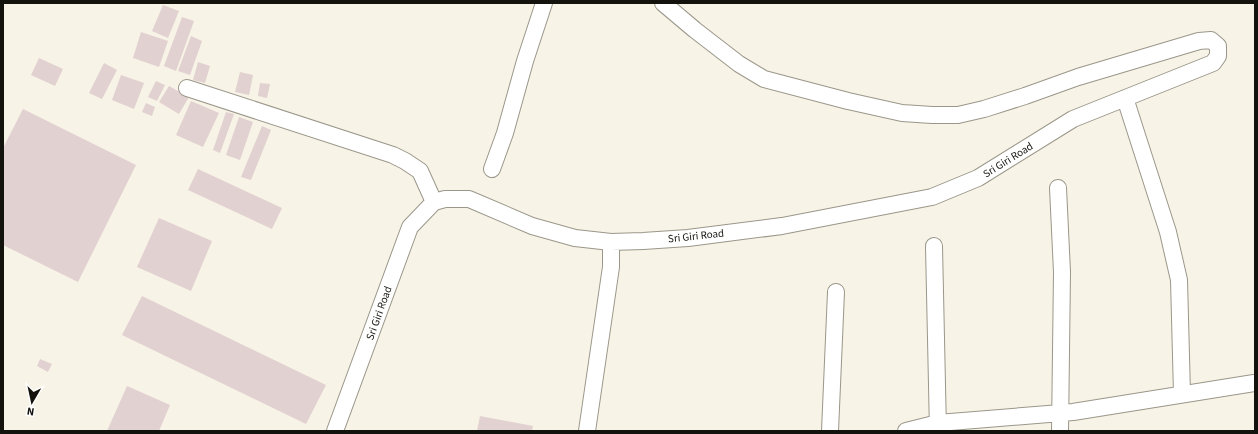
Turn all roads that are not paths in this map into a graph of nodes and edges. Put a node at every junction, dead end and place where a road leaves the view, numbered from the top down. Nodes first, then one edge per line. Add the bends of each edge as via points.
1 (544, 3) edge
2 (663, 3) edge
3 (187, 88) dead end
4 (1125, 98) junction
5 (492, 169) dead end
6 (1058, 188) dead end
7 (434, 202) junction
8 (611, 242) junction
9 (934, 246) dead end
10 (836, 292) dead end
11 (1254, 383) edge
12 (1182, 394) junction
13 (1060, 413) junction
14 (938, 427) edge
15 (335, 431) edge
16 (587, 431) edge
17 (830, 431) edge
18 (906, 431) edge
19 (1060, 431) edge

1 - 5 street
2 - 4 street, Sri Giri Road via 739,64 764,79 902,113 958,115 1199,41 1210,40 1218,46 1218,56 1213,63
3 - 7 street via 406,161 420,171
4 - 8 street, Sri Giri Road via 1073,119 978,178 932,197 782,226 688,238
4 - 12 street via 1168,232 1179,280
6 - 13 street via 1062,272
7 - 8 street, Sri Giri Road via 445,199 469,199 532,226 575,238
7 - 15 street, Sri Giri Road via 410,228
8 - 16 street via 611,267
9 - 14 street
10 - 17 street
11 - 12 street
12 - 13 street
13 - 14 street
13 - 19 street
14 - 18 street

